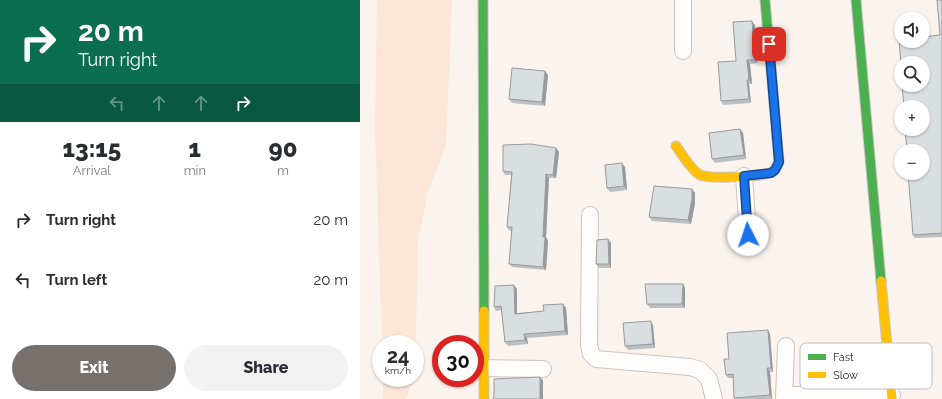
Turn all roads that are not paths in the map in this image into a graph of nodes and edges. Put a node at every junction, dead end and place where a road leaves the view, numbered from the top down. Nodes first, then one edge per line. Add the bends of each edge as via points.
1 (483, 0) edge
2 (683, 0) edge
3 (765, 0) edge
4 (856, 0) edge
5 (682, 51) dead end
6 (676, 146) dead end
7 (744, 176) junction
8 (590, 215) dead end
9 (748, 235) dead end
10 (484, 335) edge
11 (887, 343) edge
12 (786, 346) dead end
13 (484, 368) edge
14 (544, 369) dead end
15 (484, 387) edge
16 (785, 397) edge
17 (892, 397) edge
18 (484, 399) edge
19 (714, 399) edge

1 - 10 street
2 - 5 street
3 - 7 street via 779,162 771,173
4 - 11 street
6 - 7 street via 702,175
7 - 9 street
8 - 19 street via 591,354 596,359 700,370 710,379
12 - 16 street
13 - 14 street
15 - 18 street
16 - 17 street

